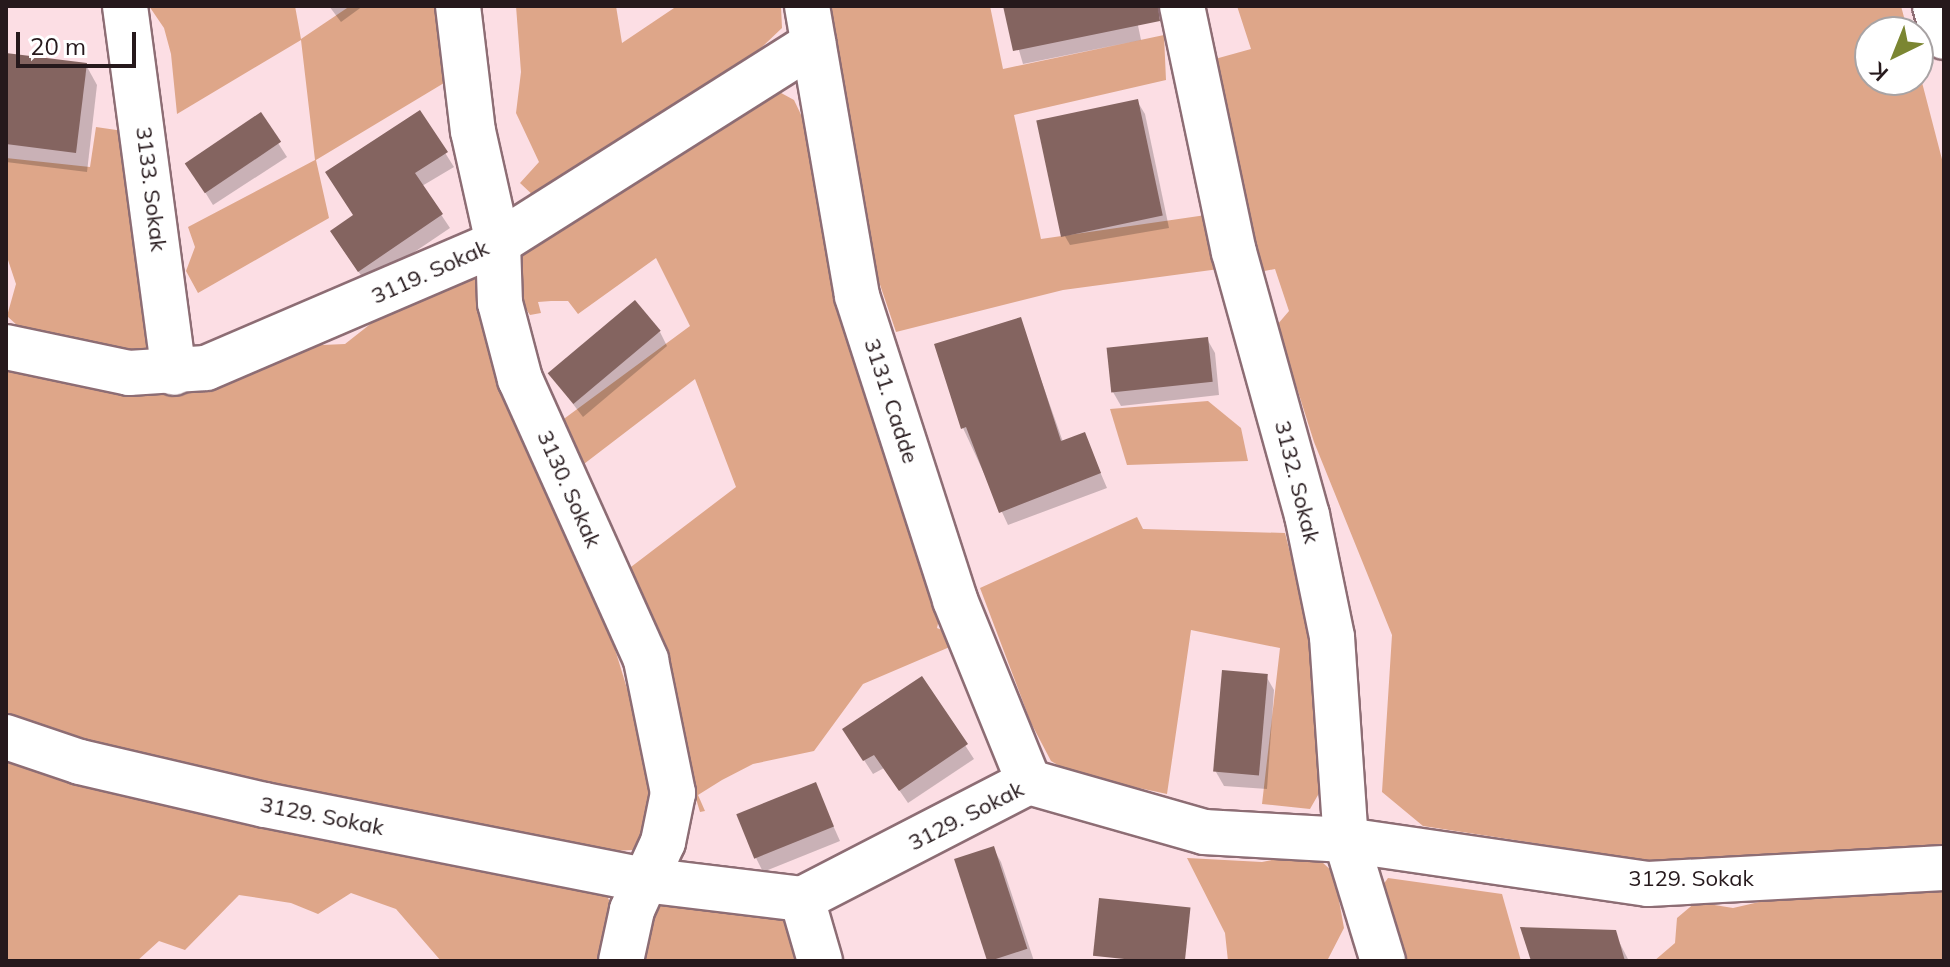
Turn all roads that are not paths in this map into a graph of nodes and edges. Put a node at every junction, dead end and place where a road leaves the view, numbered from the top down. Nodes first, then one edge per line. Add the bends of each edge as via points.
1 (125, 6) edge
2 (458, 6) edge
3 (1182, 6) edge
4 (1935, 6) edge
5 (810, 25) edge
6 (1944, 37) edge
7 (498, 243) junction
8 (6, 347) edge
9 (174, 373) junction
10 (6, 737) edge
11 (1029, 782) junction
12 (1346, 840) junction
13 (1944, 868) edge
14 (645, 880) junction
15 (802, 899) junction
16 (621, 961) edge
17 (820, 961) edge
18 (1383, 961) edge

1 - 9 street, 3133. Sokak
2 - 7 street, 3130. Sokak via 473,131
3 - 12 street, 3132. Sokak via 1234,252 1307,515 1332,637
4 - 6 street
5 - 7 street, 3119. Sokak
5 - 11 street, 3131. Cadde via 857,296 955,600
7 - 9 street, 3119. Sokak via 206,368
7 - 14 street, 3130. Sokak via 500,303 520,379 646,660 673,793 663,842
8 - 9 street, 3119. Sokak via 129,373
10 - 14 street, 3129. Sokak via 80,762 250,801
11 - 12 street, 3129. Sokak via 1204,832
11 - 15 street, 3129. Sokak
12 - 13 street, 3129. Sokak via 1648,884
12 - 18 street, 3132. Sokak
14 - 15 street, 3129. Sokak
14 - 16 street, 3130. Sokak
15 - 17 street

